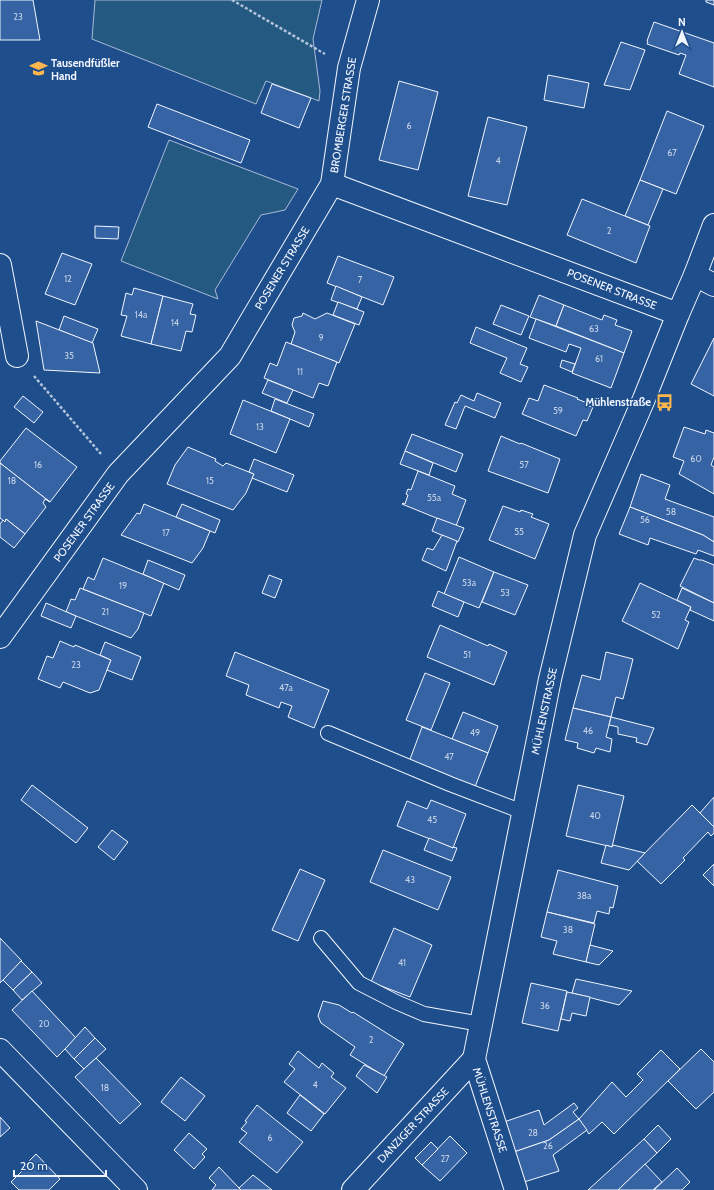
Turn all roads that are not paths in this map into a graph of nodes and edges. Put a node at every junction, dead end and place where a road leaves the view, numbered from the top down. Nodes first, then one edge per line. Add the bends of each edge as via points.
1 (368, 0) edge
2 (332, 184) junction
3 (714, 225) edge
4 (0, 265) edge
5 (705, 280) edge
6 (678, 314) junction
7 (17, 356) road end
8 (0, 637) edge
9 (328, 733) dead end
10 (523, 812) junction
11 (321, 938) dead end
12 (481, 1024) junction
13 (0, 1050) edge
14 (474, 1059) junction
15 (136, 1190) edge
16 (353, 1190) edge
17 (516, 1190) edge

1 - 2 street, BROMBERGER STRASSE via 349,68
2 - 6 street, POSENER STRASSE
2 - 8 street, POSENER STRASSE via 230,356 118,474
3 - 5 street, MÜHLENSTRASSE
4 - 7 street
5 - 6 street, MÜHLENSTRASSE
6 - 10 street, MÜHLENSTRASSE via 585,535 550,679
9 - 10 lane
10 - 12 street, MÜHLENSTRASSE
11 - 12 lane via 359,983 424,1014
12 - 14 street, MÜHLENSTRASSE
13 - 15 street
14 - 16 street, DANZIGER STRASSE
14 - 17 street, MÜHLENSTRASSE

